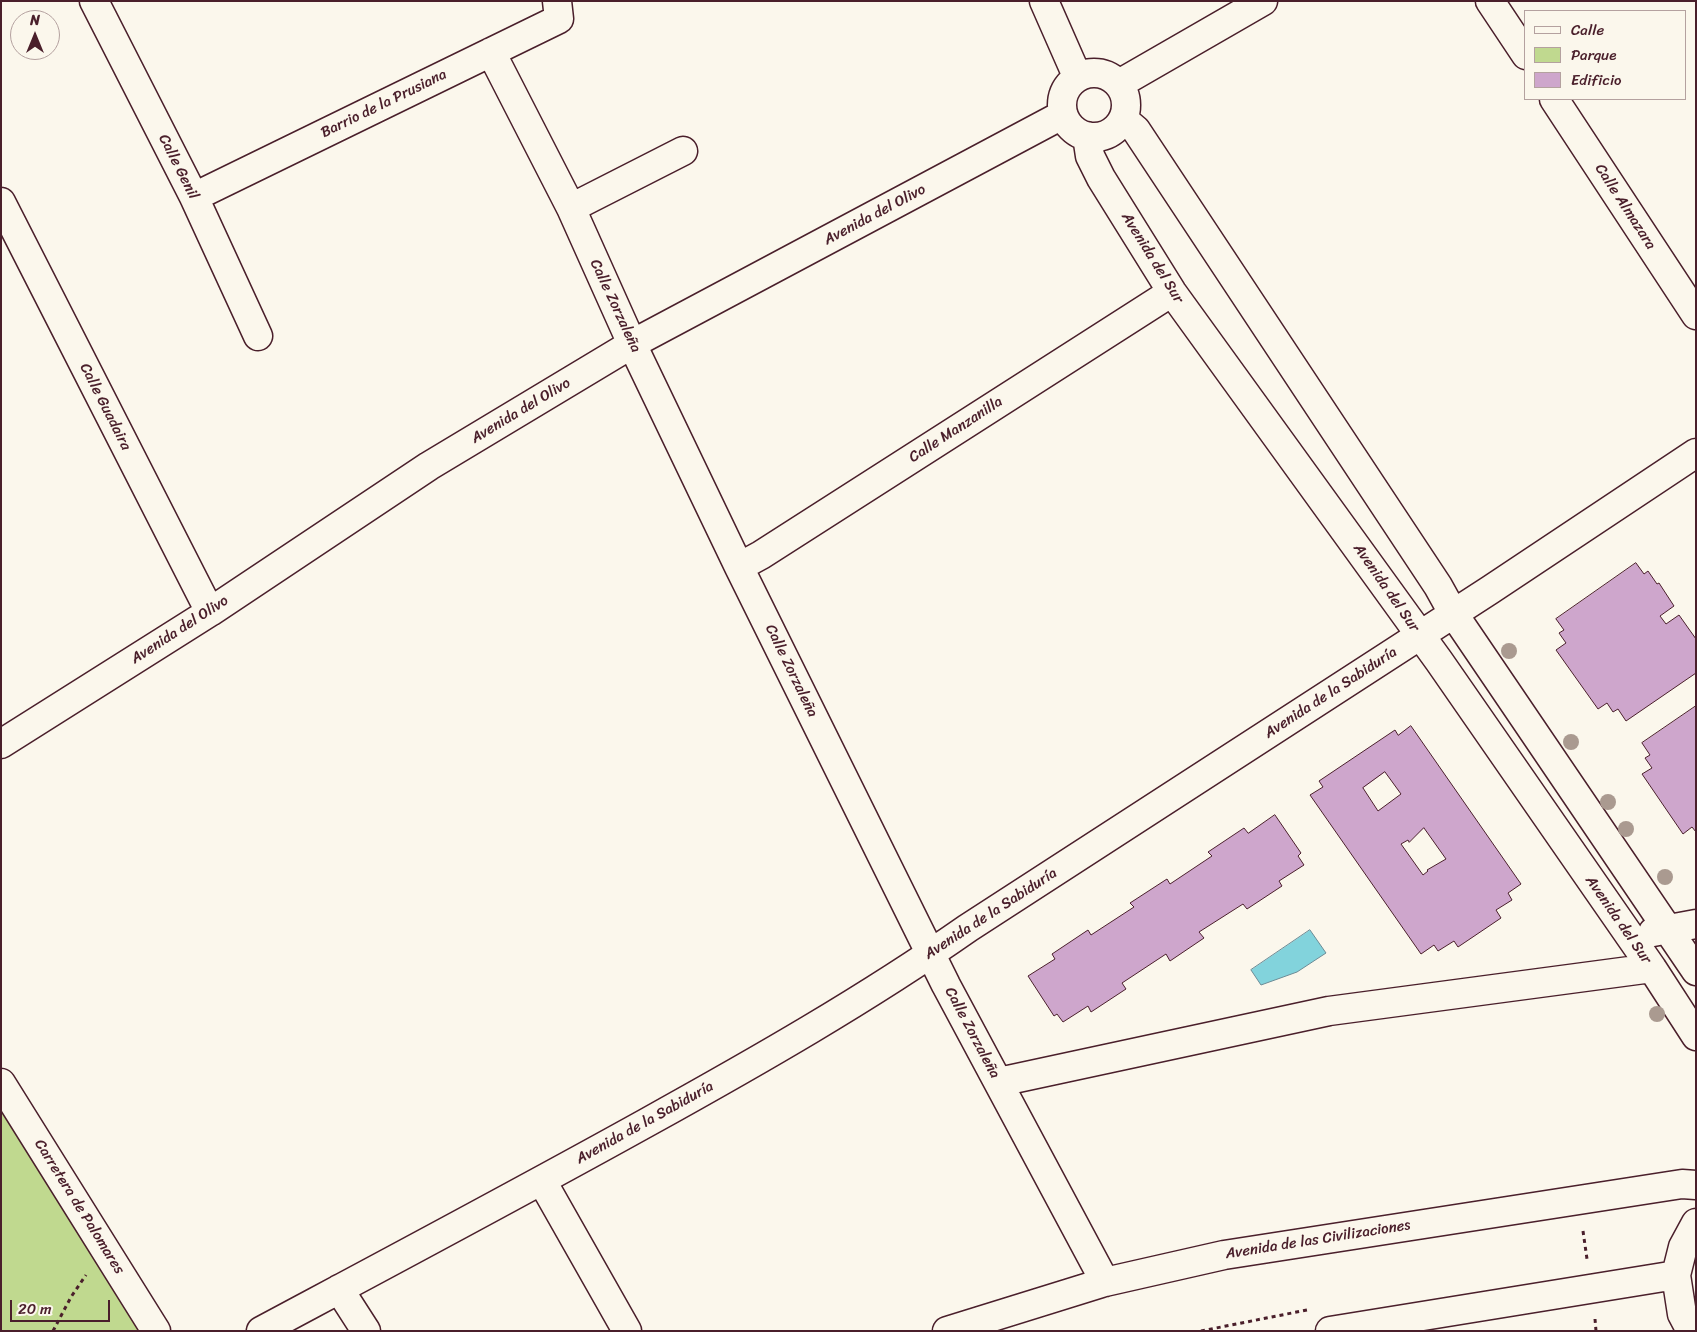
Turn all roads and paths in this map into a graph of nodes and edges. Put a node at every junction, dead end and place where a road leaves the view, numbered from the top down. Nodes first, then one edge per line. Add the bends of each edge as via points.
1 (94, 1) edge
2 (557, 1) edge
3 (1044, 1) edge
4 (1263, 1) edge
5 (1490, 1) edge
6 (492, 52) junction
7 (1524, 52) edge
8 (1077, 76) junction
9 (1119, 84) junction
10 (1555, 100) edge
11 (1062, 115) junction
12 (1123, 119) junction
13 (1087, 136) junction
14 (683, 151) dead end
15 (194, 197) junction
16 (1, 202) edge
17 (571, 208) junction
18 (12, 251) edge
19 (1172, 292) junction
20 (1696, 315) edge
21 (258, 336) dead end
22 (632, 344) junction
23 (1696, 453) edge
24 (739, 567) junction
25 (210, 612) junction
26 (1453, 613) junction
27 (1420, 635) junction
28 (1, 744) edge
29 (1696, 924) edge
30 (1668, 929) junction
31 (1629, 936) junction
32 (932, 953) junction
33 (1652, 968) junction
34 (1696, 970) edge
35 (1696, 1036) edge
36 (1, 1082) edge
37 (999, 1082) junction
38 (542, 1180) junction
39 (1696, 1185) edge
40 (1578, 1200) junction
41 (1696, 1223) edge
42 (105, 1248) junction
43 (1587, 1264) dead end
44 (1676, 1275) junction
45 (1106, 1282) junction
46 (339, 1289) junction
47 (1307, 1310) dead end
48 (53, 1331) edge
49 (156, 1331) edge
50 (260, 1331) edge
51 (366, 1331) edge
52 (627, 1331) edge
53 (947, 1331) edge
54 (1201, 1331) edge
55 (1330, 1331) edge
56 (1691, 1331) edge

1 - 15 street, Calle Genil
2 - 6 street, Barrio de la Prusiana via 559,19
3 - 8 street
4 - 9 street
5 - 7 street
6 - 15 street, Barrio de la Prusiana
6 - 17 street, Calle Zorzaleña
8 - 9 street via 1092,72 1107,74
8 - 11 street via 1066,86 1061,100
9 - 12 street via 1125,95
10 - 20 street, Calle Almazara
11 - 13 street via 1076,132
11 - 22 street, Avenida del Olivo
12 - 13 street via 1114,130 1101,136
12 - 26 street via 1136,130
13 - 19 street, Avenida del Sur via 1090,156
14 - 17 street
15 - 21 street, Calle Genil
16 - 18 street, Calle Guadaira
17 - 22 street, Calle Zorzaleña
18 - 25 street, Calle Guadaira
19 - 24 street, Calle Manzanilla
19 - 27 street, Avenida del Sur
22 - 24 street, Calle Zorzaleña
22 - 25 street, Avenida del Olivo via 429,466
23 - 26 street, Avenida de la Sabiduría
24 - 32 street, Calle Zorzaleña
25 - 28 street, Avenida del Olivo
26 - 27 street, Avenida de la Sabiduría
26 - 30 street
27 - 31 street, Avenida del Sur
27 - 32 street, Avenida de la Sabiduría
29 - 30 street
30 - 31 street
30 - 34 street
31 - 33 street, Avenida del Sur
32 - 37 street, Calle Zorzaleña
32 - 38 street, Avenida de la Sabiduría via 765,1057
33 - 35 street, Avenida del Sur
33 - 37 street via 1329,1011
36 - 42 street, Carretera de Palomares
37 - 45 street, Calle Zorzaleña
38 - 46 street, Avenida de la Sabiduría
38 - 52 street
39 - 40 street, Avenida de las Civilizaciones via 1682,1184
40 - 43 path
40 - 45 street, Avenida de las Civilizaciones via 1224,1255
41 - 44 street via 1683,1247
42 - 48 path via 71,1297
42 - 49 street, Carretera de Palomares
44 - 55 street
44 - 56 street via 1682,1314
45 - 53 street, Avenida de las Civilizaciones
46 - 50 street, Avenida de la Sabiduría
46 - 51 street
47 - 54 path

